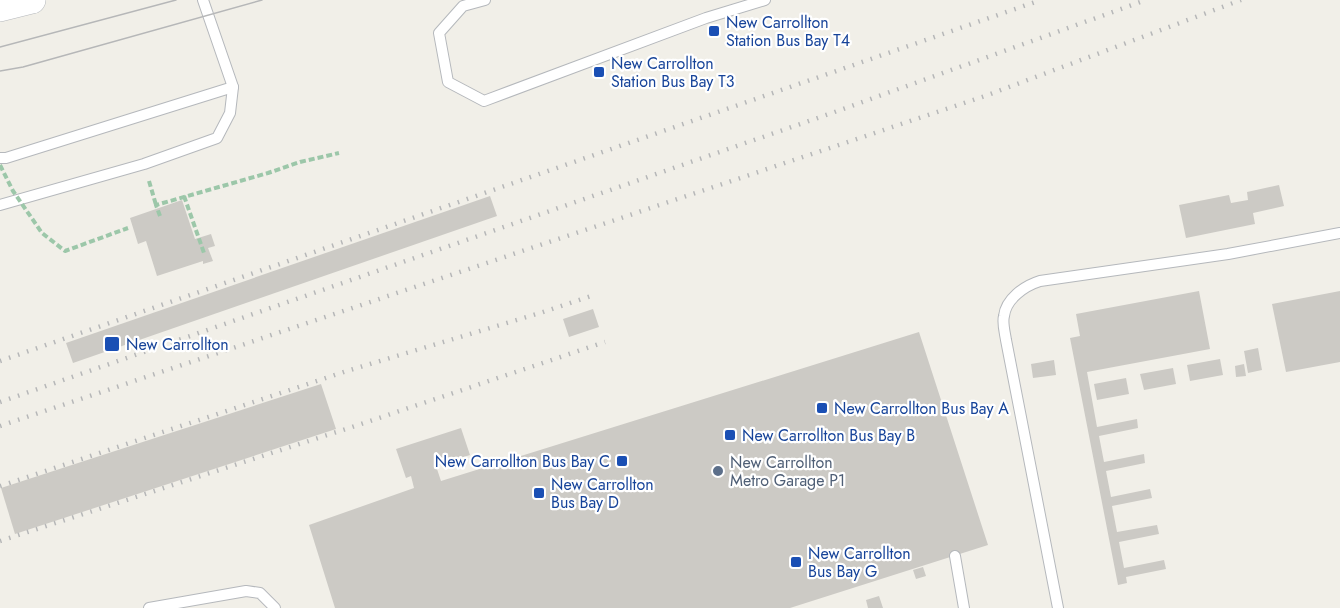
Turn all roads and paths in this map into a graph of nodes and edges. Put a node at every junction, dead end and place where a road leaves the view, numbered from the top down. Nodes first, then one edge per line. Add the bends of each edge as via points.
1 (32, 0) edge
2 (203, 0) edge
3 (485, 0) edge
4 (765, 0) edge
5 (0, 8) edge
6 (232, 87) junction
7 (339, 153) dead end
8 (0, 158) edge
9 (0, 165) edge
10 (149, 181) dead end
11 (184, 196) junction
12 (0, 205) edge
13 (156, 205) junction
14 (160, 216) dead end
15 (129, 228) dead end
16 (1340, 233) edge
17 (204, 253) dead end
18 (955, 556) dead end
19 (149, 608) edge
20 (275, 608) edge
21 (964, 608) edge
22 (1058, 608) edge

1 - 5 street
2 - 6 lane
3 - 4 lane via 463,6 439,33 448,82 484,102 706,18
6 - 8 lane
6 - 12 lane via 230,113 217,138 144,164
7 - 11 path
9 - 15 path, bridge via 42,233 65,251
10 - 13 path
11 - 13 path
11 - 17 path
13 - 14 path
16 - 22 lane via 1228,254 1040,281 1028,285 1008,303 1003,317 1006,340
18 - 21 lane
19 - 20 lane via 246,591 260,593

